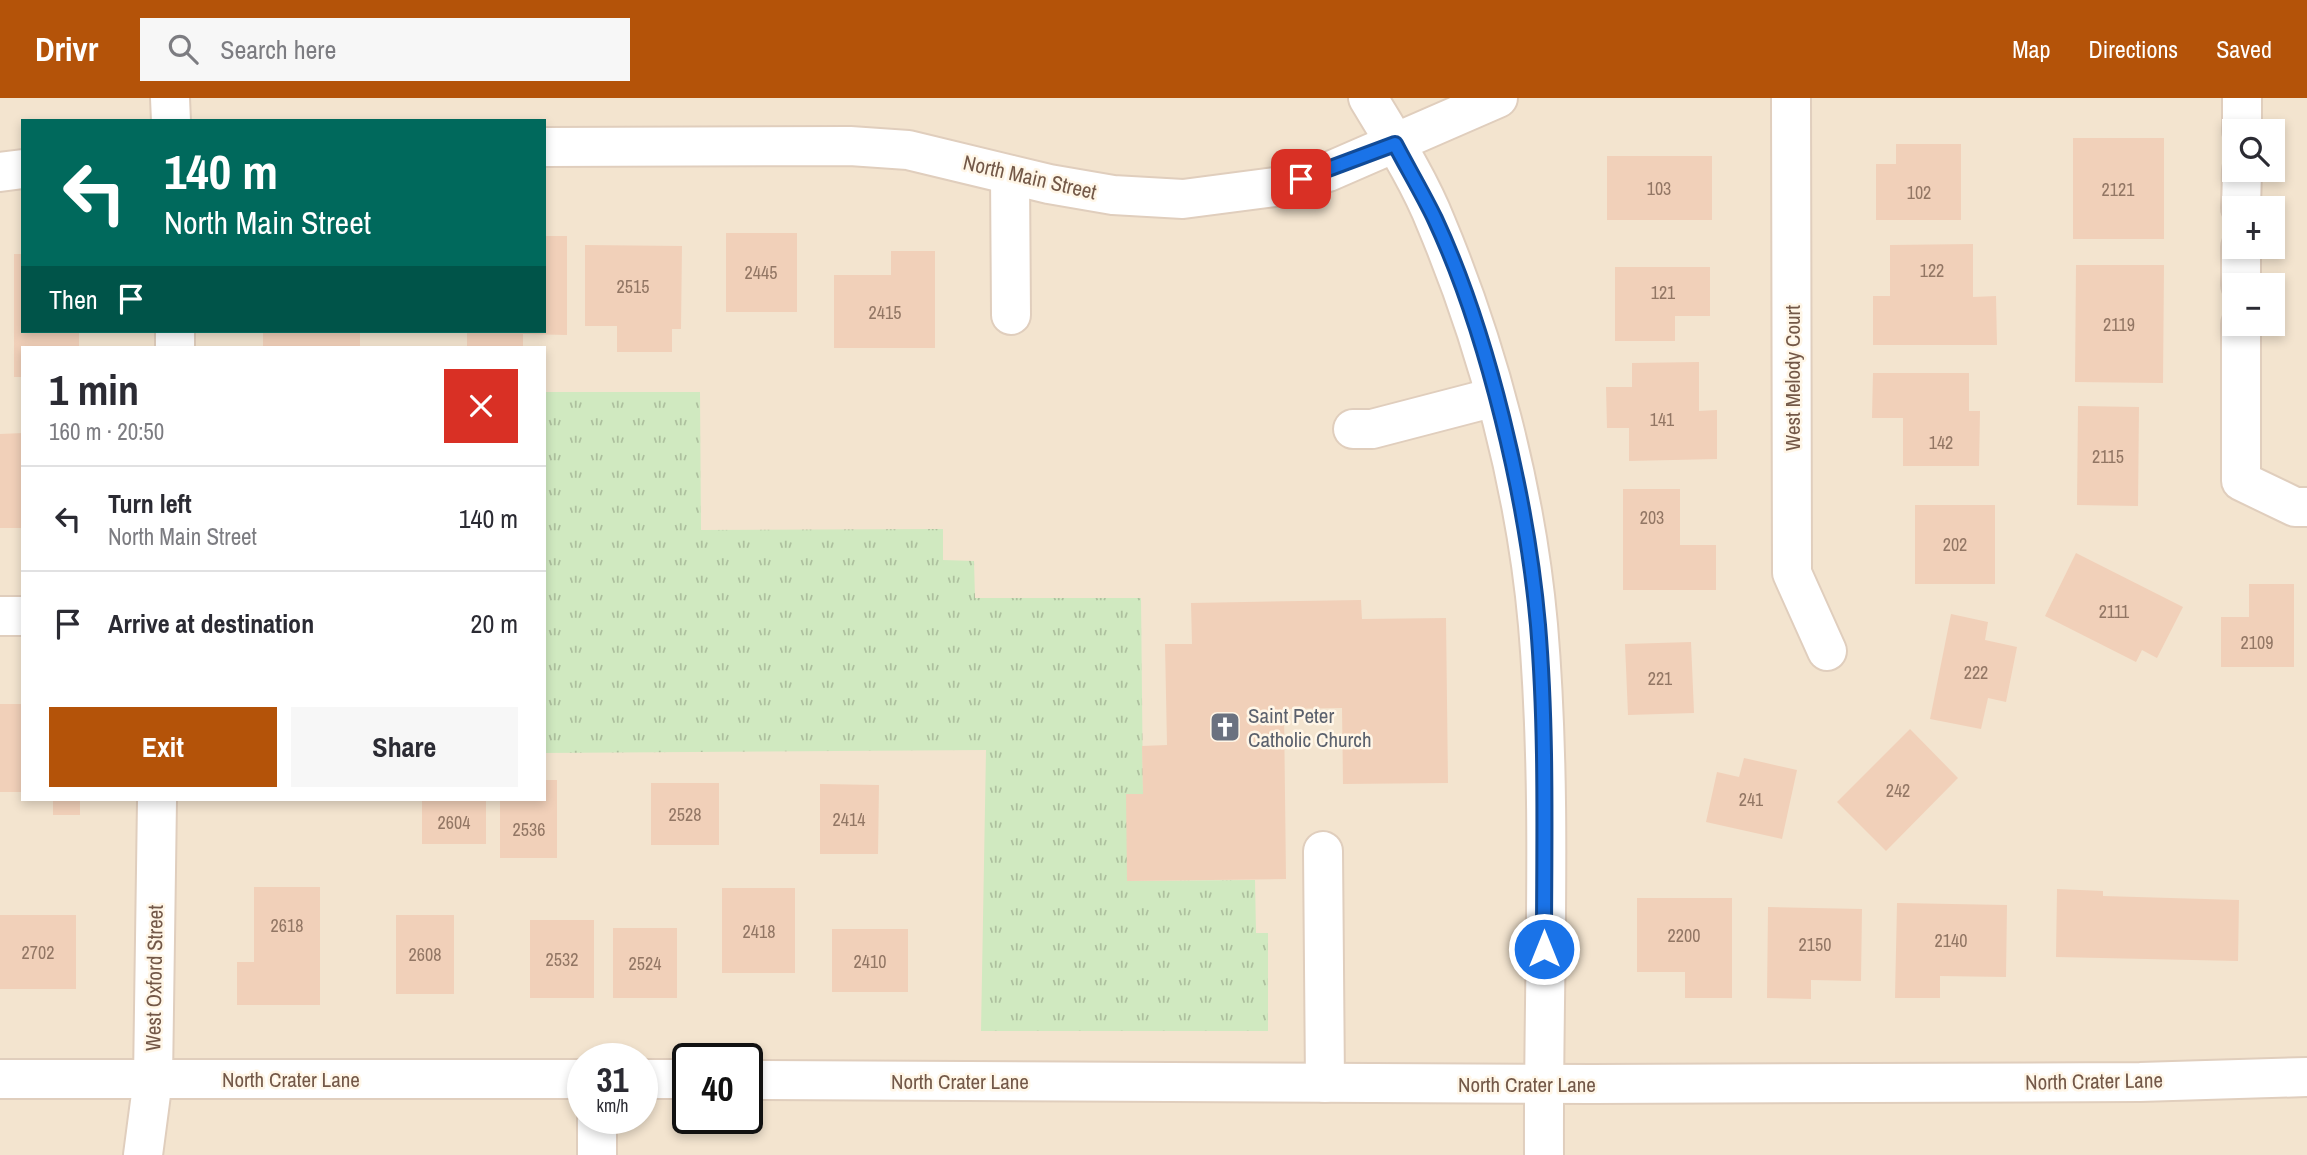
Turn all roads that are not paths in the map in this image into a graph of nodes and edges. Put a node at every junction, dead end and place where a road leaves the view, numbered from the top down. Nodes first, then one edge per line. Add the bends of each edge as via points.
1 (170, 98) edge
2 (1368, 98) edge
3 (1497, 98) edge
4 (1791, 98) edge
5 (2242, 98) edge
6 (171, 119) edge
7 (2242, 119) edge
8 (1395, 144) junction
9 (546, 147) edge
10 (21, 169) edge
11 (0, 172) edge
12 (1010, 175) junction
13 (1012, 314) dead end
14 (2241, 336) edge
15 (1495, 397) junction
16 (1353, 429) dead end
17 (2307, 507) edge
18 (21, 615) edge
19 (0, 616) edge
20 (1826, 651) dead end
21 (157, 801) edge
22 (1322, 851) dead end
23 (2307, 1077) edge
24 (0, 1079) edge
25 (153, 1079) junction
26 (567, 1079) edge
27 (763, 1080) edge
28 (1325, 1083) junction
29 (1544, 1084) junction
30 (597, 1134) edge
31 (143, 1155) edge
32 (597, 1155) edge
33 (1545, 1155) edge

1 - 6 street
2 - 8 street
3 - 8 street, North Main Street
4 - 20 street, West Melody Court via 1792,573
5 - 7 street
8 - 12 street, North Main Street via 1328,172 1275,187 1183,199 1113,195
8 - 15 street via 1436,220 1483,347
9 - 12 street, North Main Street via 850,146 908,150
10 - 11 street
12 - 13 street
14 - 17 street via 2241,481 2295,507
15 - 16 street via 1372,429
15 - 29 street via 1519,499 1538,622 1544,728
18 - 19 street
21 - 25 street, West Oxford Street
22 - 28 street
23 - 29 street, North Crater Lane
24 - 25 street, North Crater Lane
25 - 26 street, North Crater Lane
25 - 31 street, West Oxford Street
27 - 28 street, North Crater Lane
28 - 29 street, North Crater Lane
29 - 33 street
30 - 32 street

